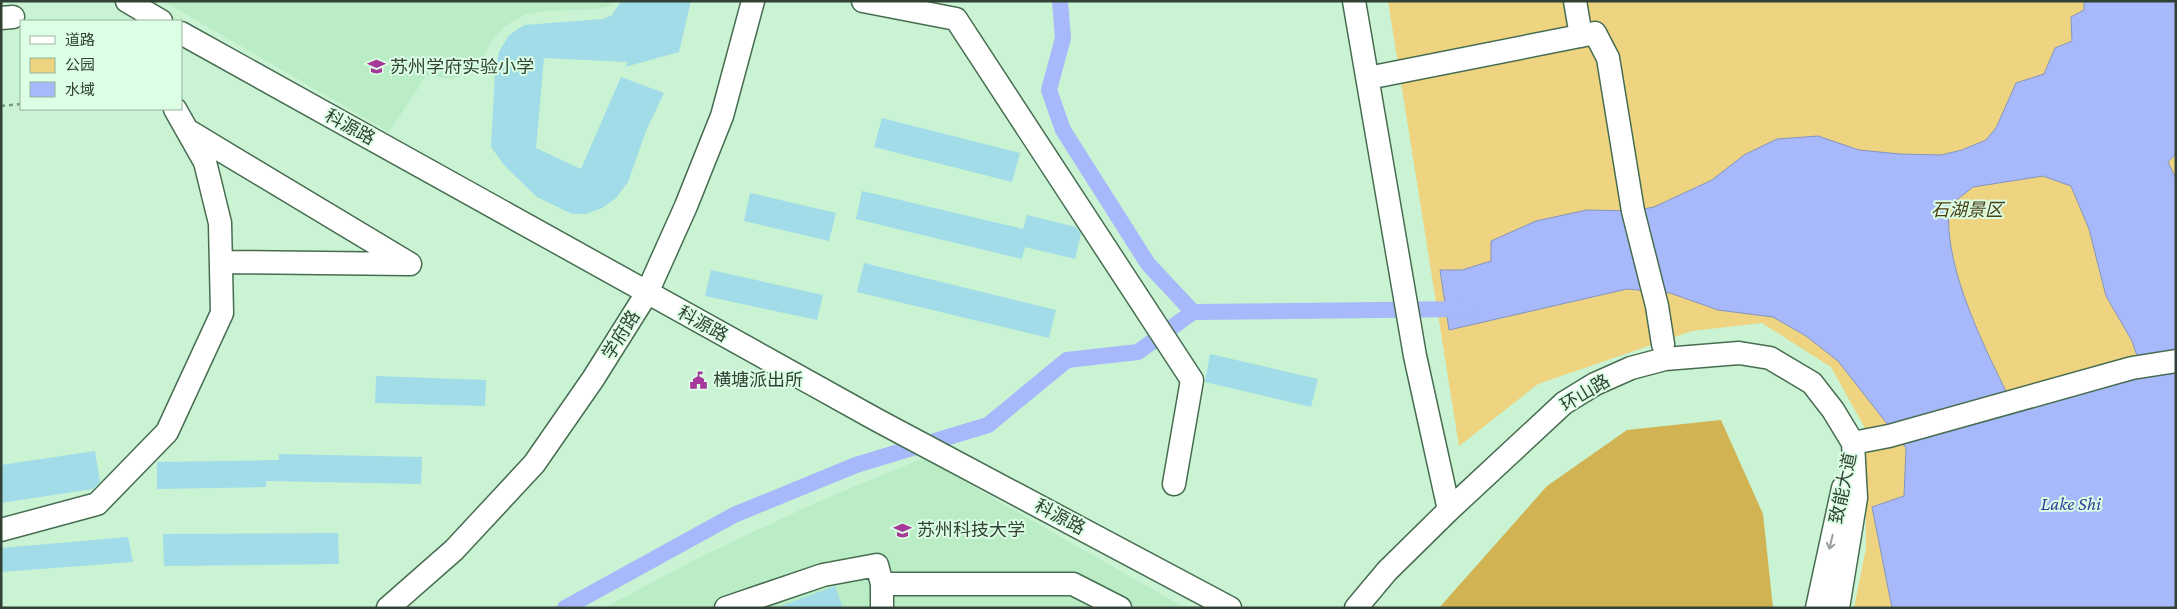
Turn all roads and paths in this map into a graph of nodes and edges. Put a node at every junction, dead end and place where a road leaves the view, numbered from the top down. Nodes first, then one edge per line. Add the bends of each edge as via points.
1 (127, 1) edge
2 (753, 1) edge
3 (863, 1) edge
4 (1354, 1) edge
5 (1575, 1) edge
6 (952, 10) edge
7 (159, 20) edge
8 (182, 34) edge
9 (1581, 36) junction
10 (1368, 78) junction
11 (20, 104) edge
12 (1, 106) edge
13 (176, 110) edge
14 (186, 129) junction
15 (221, 262) junction
16 (647, 293) junction
17 (1663, 344) dead end
18 (2176, 360) edge
19 (1853, 443) junction
20 (1174, 484) dead end
21 (1449, 510) junction
22 (1, 530) edge
23 (882, 584) junction
24 (388, 608) edge
25 (726, 608) edge
26 (882, 608) edge
27 (1120, 608) edge
28 (1230, 608) edge
29 (1356, 608) edge
30 (1817, 608) edge
31 (1838, 608) edge

1 - 7 street
2 - 16 street, 学府路 via 722,116
3 - 6 street
4 - 10 street
5 - 9 street
6 - 20 street via 1192,380
8 - 16 street, 科源路
9 - 10 street
9 - 17 street via 1595,33 1608,58 1633,211 1657,306
10 - 21 street via 1415,356
11 - 12 path
13 - 14 street
14 - 15 street via 205,162 220,223
14 - 15 street via 410,264
15 - 22 street via 222,313 168,432 97,504
16 - 24 street, 学府路 via 534,464 454,550
16 - 28 street, 科源路
18 - 19 street via 2132,368 1889,436
19 - 21 street, 环山路 via 1812,383 1770,358 1739,353 1665,359 1630,368 1564,402
19 -> 30 street, 致能大道
19 - 31 street, 致能大道 via 1856,498
21 - 29 street, 环山路 via 1387,571
23 - 25 street via 877,565 823,575
23 - 26 street
23 - 27 street via 1073,584

